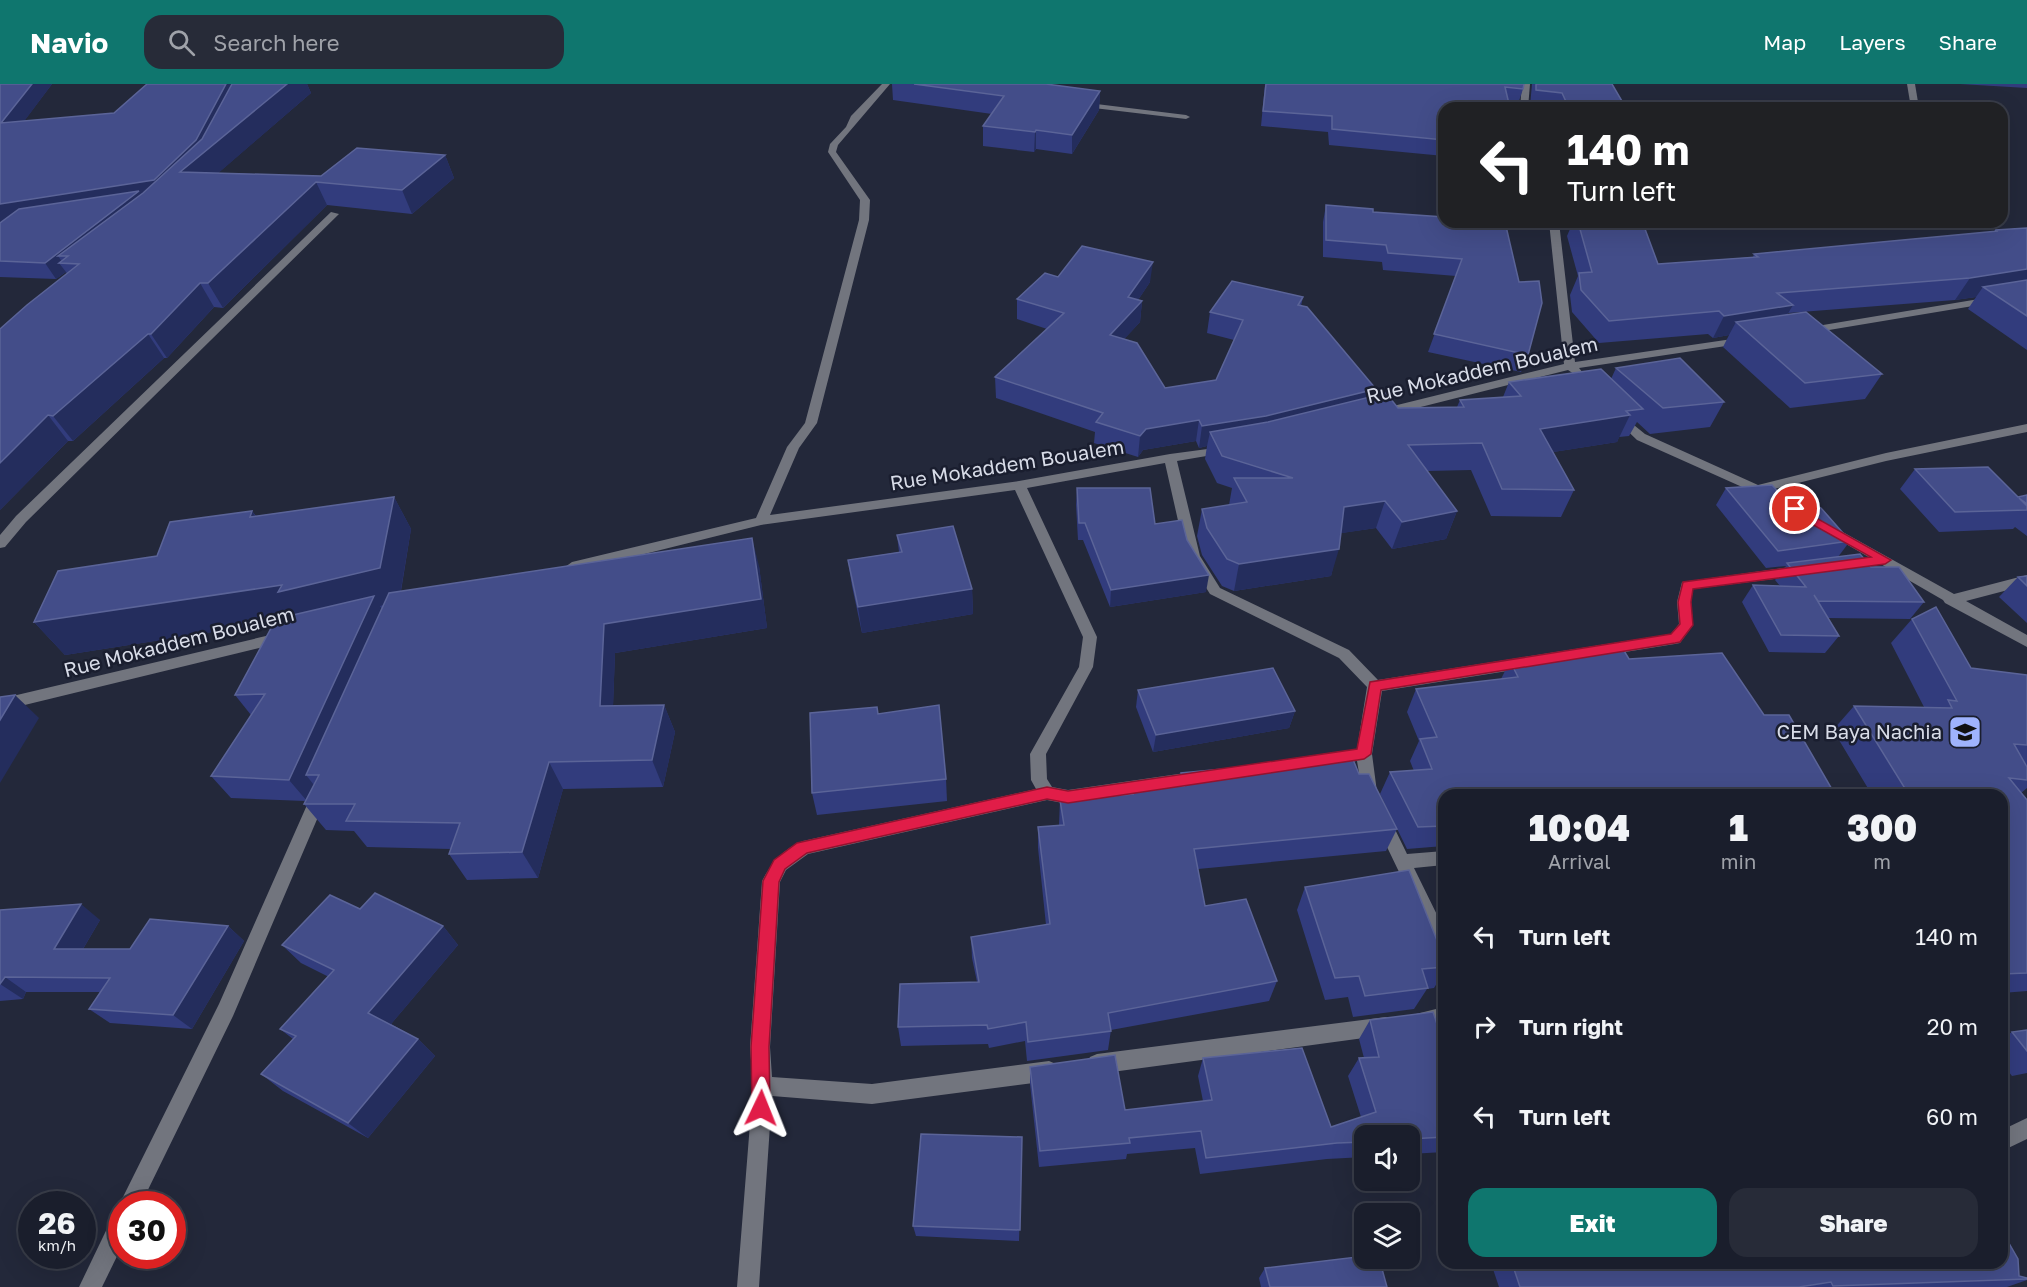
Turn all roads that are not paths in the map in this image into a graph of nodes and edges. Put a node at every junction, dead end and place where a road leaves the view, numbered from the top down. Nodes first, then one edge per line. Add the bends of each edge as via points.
1 (886, 84) edge
2 (1526, 84) edge
3 (1911, 84) edge
4 (1071, 102) edge
5 (1524, 102) edge
6 (1914, 102) edge
7 (1186, 117) dead end
8 (334, 214) dead end
9 (1555, 228) edge
10 (2027, 294) edge
11 (1787, 334) edge
12 (1764, 337) edge
13 (1570, 366) junction
14 (1586, 382) edge
15 (1610, 409) edge
16 (1365, 417) edge
17 (2027, 428) edge
18 (1239, 447) edge
19 (1170, 458) junction
20 (1019, 485) junction
21 (1758, 489) junction
22 (1778, 500) edge
23 (761, 521) junction
24 (1817, 522) edge
25 (0, 544) edge
26 (1885, 560) junction
27 (1862, 562) edge
28 (564, 569) edge
29 (1815, 569) edge
30 (2027, 580) edge
31 (1950, 600) junction
32 (298, 633) edge
33 (2027, 642) edge
34 (1375, 686) junction
35 (0, 705) edge
36 (1364, 754) junction
37 (1281, 766) edge
38 (1210, 776) edge
39 (326, 782) edge
40 (1047, 793) junction
41 (1438, 859) edge
42 (1403, 862) junction
43 (1438, 935) edge
44 (1438, 1017) edge
45 (763, 1086) junction
46 (2027, 1128) edge
47 (2008, 1138) edge
48 (136, 1191) edge
49 (108, 1250) edge
50 (90, 1287) edge
51 (748, 1287) edge

1 - 23 street via 834,144 832,152 840,167 865,200 864,220 811,423 793,447
2 - 5 street
3 - 6 street
4 - 7 street
8 - 25 street via 21,519
9 - 13 street
10 - 11 street
12 - 13 street, Rue Mokaddem Boualem
13 - 14 street
13 - 16 street, Rue Mokaddem Boualem
15 - 21 street via 1641,436
17 - 21 street
18 - 19 street, Rue Mokaddem Boualem
19 - 20 street, Rue Mokaddem Boualem
19 - 34 street via 1193,556 1215,591 1344,654
20 - 23 street, Rue Mokaddem Boualem
20 - 40 street via 1090,637 1086,667 1038,754 1039,780
21 - 22 street
23 - 28 street, Rue Mokaddem Boualem
24 - 26 street
26 - 27 street
26 - 31 street
29 - 34 street via 1687,585 1686,625 1675,639
30 - 31 street
31 - 33 street
32 - 35 street, Rue Mokaddem Boualem
34 - 36 street
36 - 37 street
36 - 42 street via 1370,795
38 - 40 street via 1068,797
39 - 48 street via 226,1010
40 - 45 street via 803,848 780,865 771,881 760,1047
41 - 42 street
42 - 43 street
44 - 45 street via 872,1094
45 - 51 street
46 - 47 street
49 - 50 street

